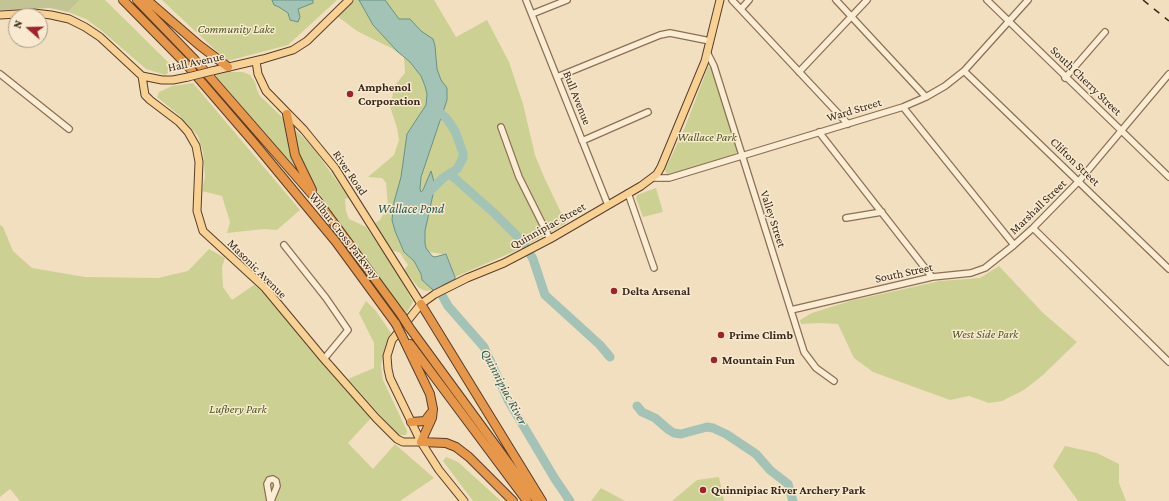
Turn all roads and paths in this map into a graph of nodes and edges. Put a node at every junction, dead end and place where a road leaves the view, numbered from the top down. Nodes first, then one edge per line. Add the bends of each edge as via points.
1 (122, 0) edge
2 (137, 0) edge
3 (147, 0) edge
4 (349, 0) edge
5 (526, 0) edge
6 (567, 0) edge
7 (720, 0) edge
8 (732, 0) edge
9 (749, 0) edge
10 (836, 0) edge
11 (867, 0) edge
12 (987, 0) edge
13 (1028, 0) edge
14 (740, 9) junction
15 (532, 14) junction
16 (0, 15) edge
17 (852, 16) junction
18 (1009, 22) junction
19 (1105, 32) dead end
20 (710, 41) junction
21 (707, 52) junction
22 (256, 61) junction
23 (228, 67) junction
24 (964, 71) junction
25 (799, 72) junction
26 (0, 74) edge
27 (1169, 74) edge
28 (142, 76) junction
29 (557, 78) junction
30 (1065, 78) junction
31 (926, 97) junction
32 (903, 107) junction
33 (648, 112) dead end
34 (287, 114) junction
35 (848, 124) junction
36 (501, 127) dead end
37 (69, 129) dead end
38 (1122, 130) junction
39 (819, 132) junction
40 (582, 141) junction
41 (741, 156) junction
42 (1169, 177) edge
43 (652, 178) junction
44 (1079, 181) junction
45 (628, 193) junction
46 (317, 200) junction
47 (608, 205) junction
48 (882, 212) junction
49 (846, 218) dead end
50 (1033, 228) junction
51 (550, 239) junction
52 (1014, 245) junction
53 (284, 246) dead end
54 (654, 268) dead end
55 (1169, 269) edge
56 (932, 277) junction
57 (421, 304) junction
58 (791, 310) junction
59 (403, 336) junction
60 (324, 359) junction
61 (1169, 362) edge
62 (834, 381) dead end
63 (433, 409) junction
64 (411, 422) junction
65 (421, 442) junction
66 (464, 501) edge
67 (513, 501) edge
68 (527, 501) edge
69 (538, 501) edge
70 (542, 501) edge

1 - 59 highway, Wilbur Cross Parkway, bridge via 187,65 255,144 336,242
2 - 46 highway, Wilbur Cross Parkway via 195,60
3 - 23 highway
4 - 22 main road, Hall Avenue via 300,46
5 - 15 street, Bull Avenue
6 - 15 street
7 - 20 main road, Quinnipiac Street
8 - 14 street
9 - 14 street
10 - 17 street
11 - 17 street
12 - 18 street, South Cherry Street
13 - 18 street, Ward Street
14 - 25 street
15 - 29 street, Bull Avenue
16 - 28 main road via 34,13 68,19 100,37
17 - 25 street
17 - 31 street
18 - 24 street, Ward Street
18 - 30 street, South Cherry Street
19 - 30 street
20 - 21 main road, Quinnipiac Street
20 - 29 street via 670,33 660,35
21 - 41 street, Valley Street via 714,66
21 - 43 main road, Quinnipiac Street via 661,167
22 - 23 main road, Hall Avenue
22 - 34 main road, River Road via 258,74 266,91
23 - 28 main road, Hall Avenue, bridge via 173,80
24 - 31 street, Ward Street
24 - 44 street, Clifton Street
25 - 35 street
26 - 37 street
27 - 38 street, Marshall Street
28 - 60 main road, Masonic Avenue via 145,95 179,122 196,146 199,162 197,211 203,231 265,288
29 - 40 street, Bull Avenue
30 - 38 street, South Cherry Street
31 - 32 street, Ward Street
32 - 35 street, Ward Street
32 - 52 street
33 - 40 street
34 - 46 highway via 295,155
34 - 57 main road, River Road via 335,168
35 - 39 street, Ward Street
36 - 51 street via 519,177
38 - 42 street, South Cherry Street
38 - 44 street, Marshall Street
39 - 41 street, Ward Street
39 - 48 street
40 - 47 street, Bull Avenue
41 - 43 street, Ward Street via 669,178
41 - 58 street, Valley Street
43 - 45 main road, Quinnipiac Street
44 - 50 street, Marshall Street
44 - 55 street, Clifton Street
45 - 47 main road, Quinnipiac Street
45 - 54 street
46 - 69 highway, Wilbur Cross Parkway, bridge
47 - 51 main road, Quinnipiac Street
48 - 49 street
48 - 56 street
50 - 52 street, Marshall Street
50 - 61 street
51 - 57 main road, Quinnipiac Street via 435,294
52 - 56 street, South Street via 985,268 971,273
53 - 60 street via 348,330
56 - 58 street, South Street
57 - 64 main road, Quinnipiac Street via 392,340 387,356 390,378
57 - 70 highway
58 - 62 street, Valley Street via 804,352 816,368
59 - 63 highway via 430,394
59 - 68 highway, Wilbur Cross Parkway
60 - 65 main road, Masonic Avenue via 397,439 403,442
63 - 64 highway via 425,422
63 - 65 highway via 432,418
64 - 65 main road, Quinnipiac Street
65 - 66 main road, Quinnipiac Street
65 - 67 highway via 446,443 456,447

